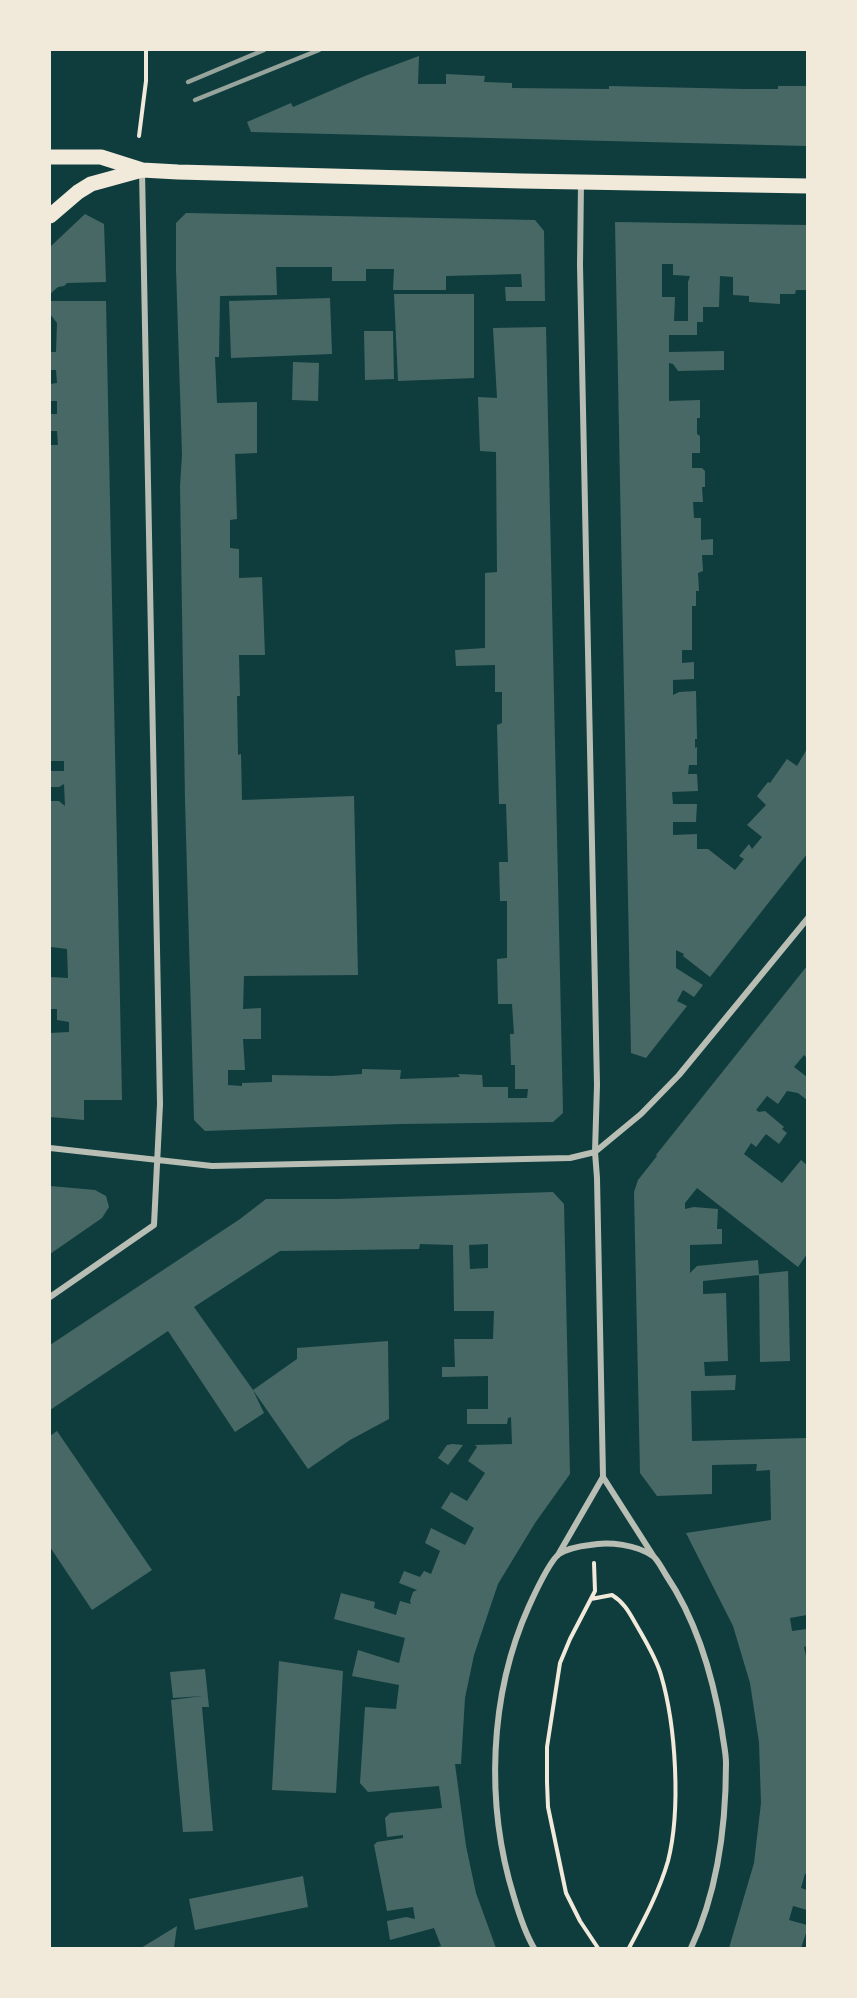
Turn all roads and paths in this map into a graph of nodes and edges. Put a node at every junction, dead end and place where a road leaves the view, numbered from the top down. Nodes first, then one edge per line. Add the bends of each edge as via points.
1 (146, 50) edge
2 (139, 136) dead end
3 (50, 157) edge
4 (142, 170) junction
5 (580, 181) junction
6 (807, 186) edge
7 (50, 216) edge
8 (807, 918) edge
9 (50, 1148) edge
10 (595, 1152) junction
11 (156, 1160) junction
12 (50, 1297) edge
13 (603, 1477) junction
14 (592, 1544) junction
15 (558, 1554) junction
16 (654, 1557) junction
17 (591, 1599) junction
18 (534, 1948) edge
19 (598, 1948) edge
20 (630, 1948) edge
21 (691, 1948) edge

1 - 2 path
3 - 4 main road via 101,157
4 - 5 main road
4 - 7 main road via 91,184
4 - 11 street via 160,1104
5 - 6 main road
5 - 10 street via 597,1073
8 - 10 street via 679,1075 641,1114
9 - 11 street
10 - 11 street via 570,1158 212,1166
10 - 13 street
11 - 12 street via 154,1225
13 - 15 street
13 - 16 street
14 - 15 street
14 - 16 street via 633,1548
14 - 17 path via 595,1591
15 - 18 street via 536,1589 516,1639 495,1740 499,1837 518,1911
16 - 21 street via 682,1599 700,1646 716,1697 726,1760 720,1858
17 - 19 path via 560,1663 547,1747 547,1782 548,1807 566,1893
17 - 20 path via 612,1595 622,1601 651,1650 663,1684 674,1745 668,1859 658,1894

